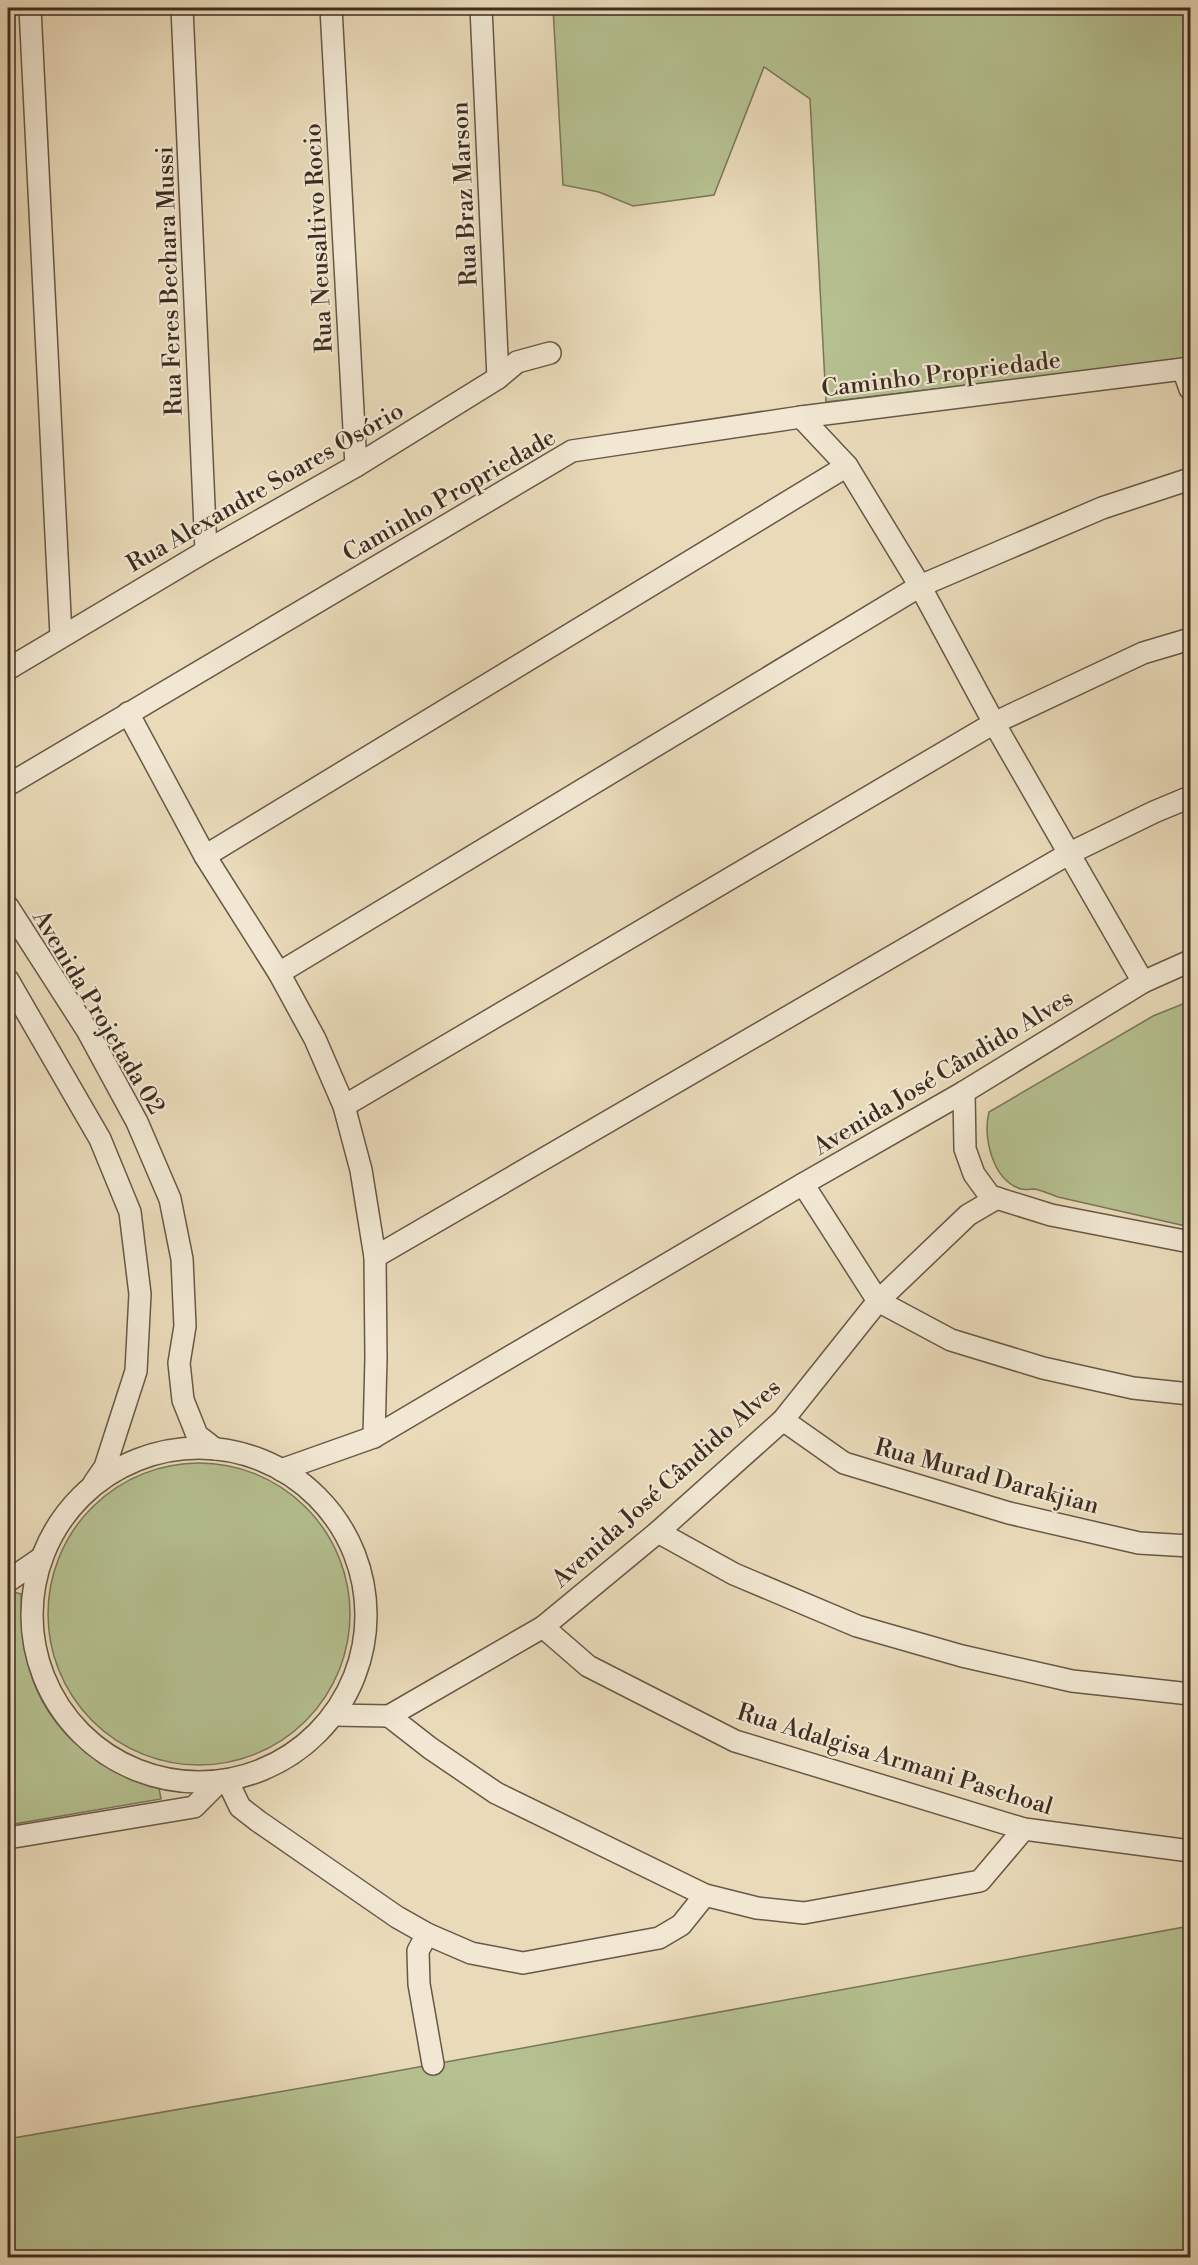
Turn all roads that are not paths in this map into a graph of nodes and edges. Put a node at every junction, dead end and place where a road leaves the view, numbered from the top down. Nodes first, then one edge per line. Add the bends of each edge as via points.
1 (30, 8) edge
2 (182, 8) edge
3 (331, 8) edge
4 (481, 8) edge
5 (550, 353) dead end
6 (498, 378) junction
7 (1187, 379) edge
8 (801, 417) junction
9 (356, 466) junction
10 (847, 466) junction
11 (1191, 479) edge
12 (206, 551) junction
13 (920, 586) junction
14 (61, 636) junction
15 (1191, 639) edge
16 (8, 669) edge
17 (128, 713) junction
18 (994, 723) junction
19 (8, 785) edge
20 (1191, 798) edge
21 (1070, 853) junction
22 (205, 855) junction
23 (8, 907) edge
24 (1191, 961) edge
25 (279, 973) junction
26 (8, 980) edge
27 (1143, 982) junction
28 (964, 1092) junction
29 (344, 1106) junction
30 (803, 1184) junction
31 (997, 1198) junction
32 (1191, 1242) edge
33 (375, 1257) junction
34 (878, 1301) junction
35 (1191, 1394) edge
36 (783, 1420) junction
37 (374, 1437) junction
38 (215, 1449) junction
39 (281, 1470) junction
40 (92, 1486) junction
41 (658, 1532) junction
42 (1191, 1546) edge
43 (40, 1559) junction
44 (8, 1581) edge
45 (543, 1626) junction
46 (1191, 1694) edge
47 (333, 1715) junction
48 (389, 1716) junction
49 (224, 1781) junction
50 (1024, 1829) junction
51 (8, 1838) edge
52 (1191, 1851) edge
53 (705, 1895) junction
54 (427, 1934) junction
55 (433, 2064) dead end

1 - 14 street
2 - 12 street, Rua Feres Bechara Mussi
3 - 9 street, Rua Neusaltivo Rocio
4 - 6 street, Rua Braz Marson
5 - 6 street, Rua Alexandre Soares Osório via 517,362
6 - 9 street, Rua Alexandre Soares Osório
7 - 8 street, Caminho Propriedade
8 - 10 street
8 - 17 street, Caminho Propriedade via 572,451
9 - 12 street, Rua Alexandre Soares Osório
10 - 13 street
10 - 22 street
11 - 13 street via 1102,508
12 - 14 street, Rua Alexandre Soares Osório
13 - 18 street
13 - 25 street
14 - 16 street, Rua Alexandre Soares Osório
15 - 18 street via 1143,653
17 - 19 street, Caminho Propriedade
17 - 22 street
18 - 21 street
18 - 29 street
20 - 21 street
21 - 27 street
21 - 33 street
22 - 25 street
23 - 38 street, Avenida Projetada 02 via 87,1030 137,1122 170,1199 182,1259 185,1326 179,1363 183,1400 197,1435
24 - 27 street, Avenida José Cândido Alves
25 - 29 street via 315,1039
26 - 40 street via 100,1139 130,1212 140,1294 136,1371 105,1467
27 - 28 street, Avenida José Cândido Alves
28 - 30 street, Avenida José Cândido Alves
28 - 31 street via 965,1149 974,1174 990,1196
29 - 33 street via 361,1170
30 - 34 street
30 - 37 street, Avenida José Cândido Alves
31 - 32 street via 1051,1215
31 - 34 street, Avenida José Cândido Alves via 968,1215
33 - 37 street
34 - 35 street via 951,1340 1043,1368 1134,1388
34 - 36 street, Avenida José Cândido Alves
36 - 41 street, Avenida José Cândido Alves
36 - 42 street, Rua Murad Darakjian via 844,1463 1009,1513 1139,1543
37 - 39 street, Avenida José Cândido Alves
38 - 39 street via 238,1453
38 - 40 street via 193,1448 150,1455
39 - 47 street via 332,1513 362,1573 365,1639 353,1682
40 - 43 street via 61,1519
41 - 45 street, Avenida José Cândido Alves
41 - 46 street via 734,1574 857,1626 962,1656 1072,1681
43 - 44 street
43 - 49 street via 31,1605 34,1651 63,1714 95,1748 136,1771 181,1782
45 - 48 street, Avenida José Cândido Alves
45 - 50 street, Rua Adalgisa Armani Paschoal via 588,1666 735,1741
47 - 48 street
47 - 49 street via 315,1737 275,1765
48 - 53 street via 496,1793
49 - 51 street via 194,1807
49 - 54 street via 240,1807 258,1821
50 - 52 street, Rua Adalgisa Armani Paschoal
50 - 53 street via 980,1881 804,1913 757,1908
53 - 54 street via 681,1925 659,1938 523,1964 471,1953
54 - 55 street via 418,1951 419,1984

